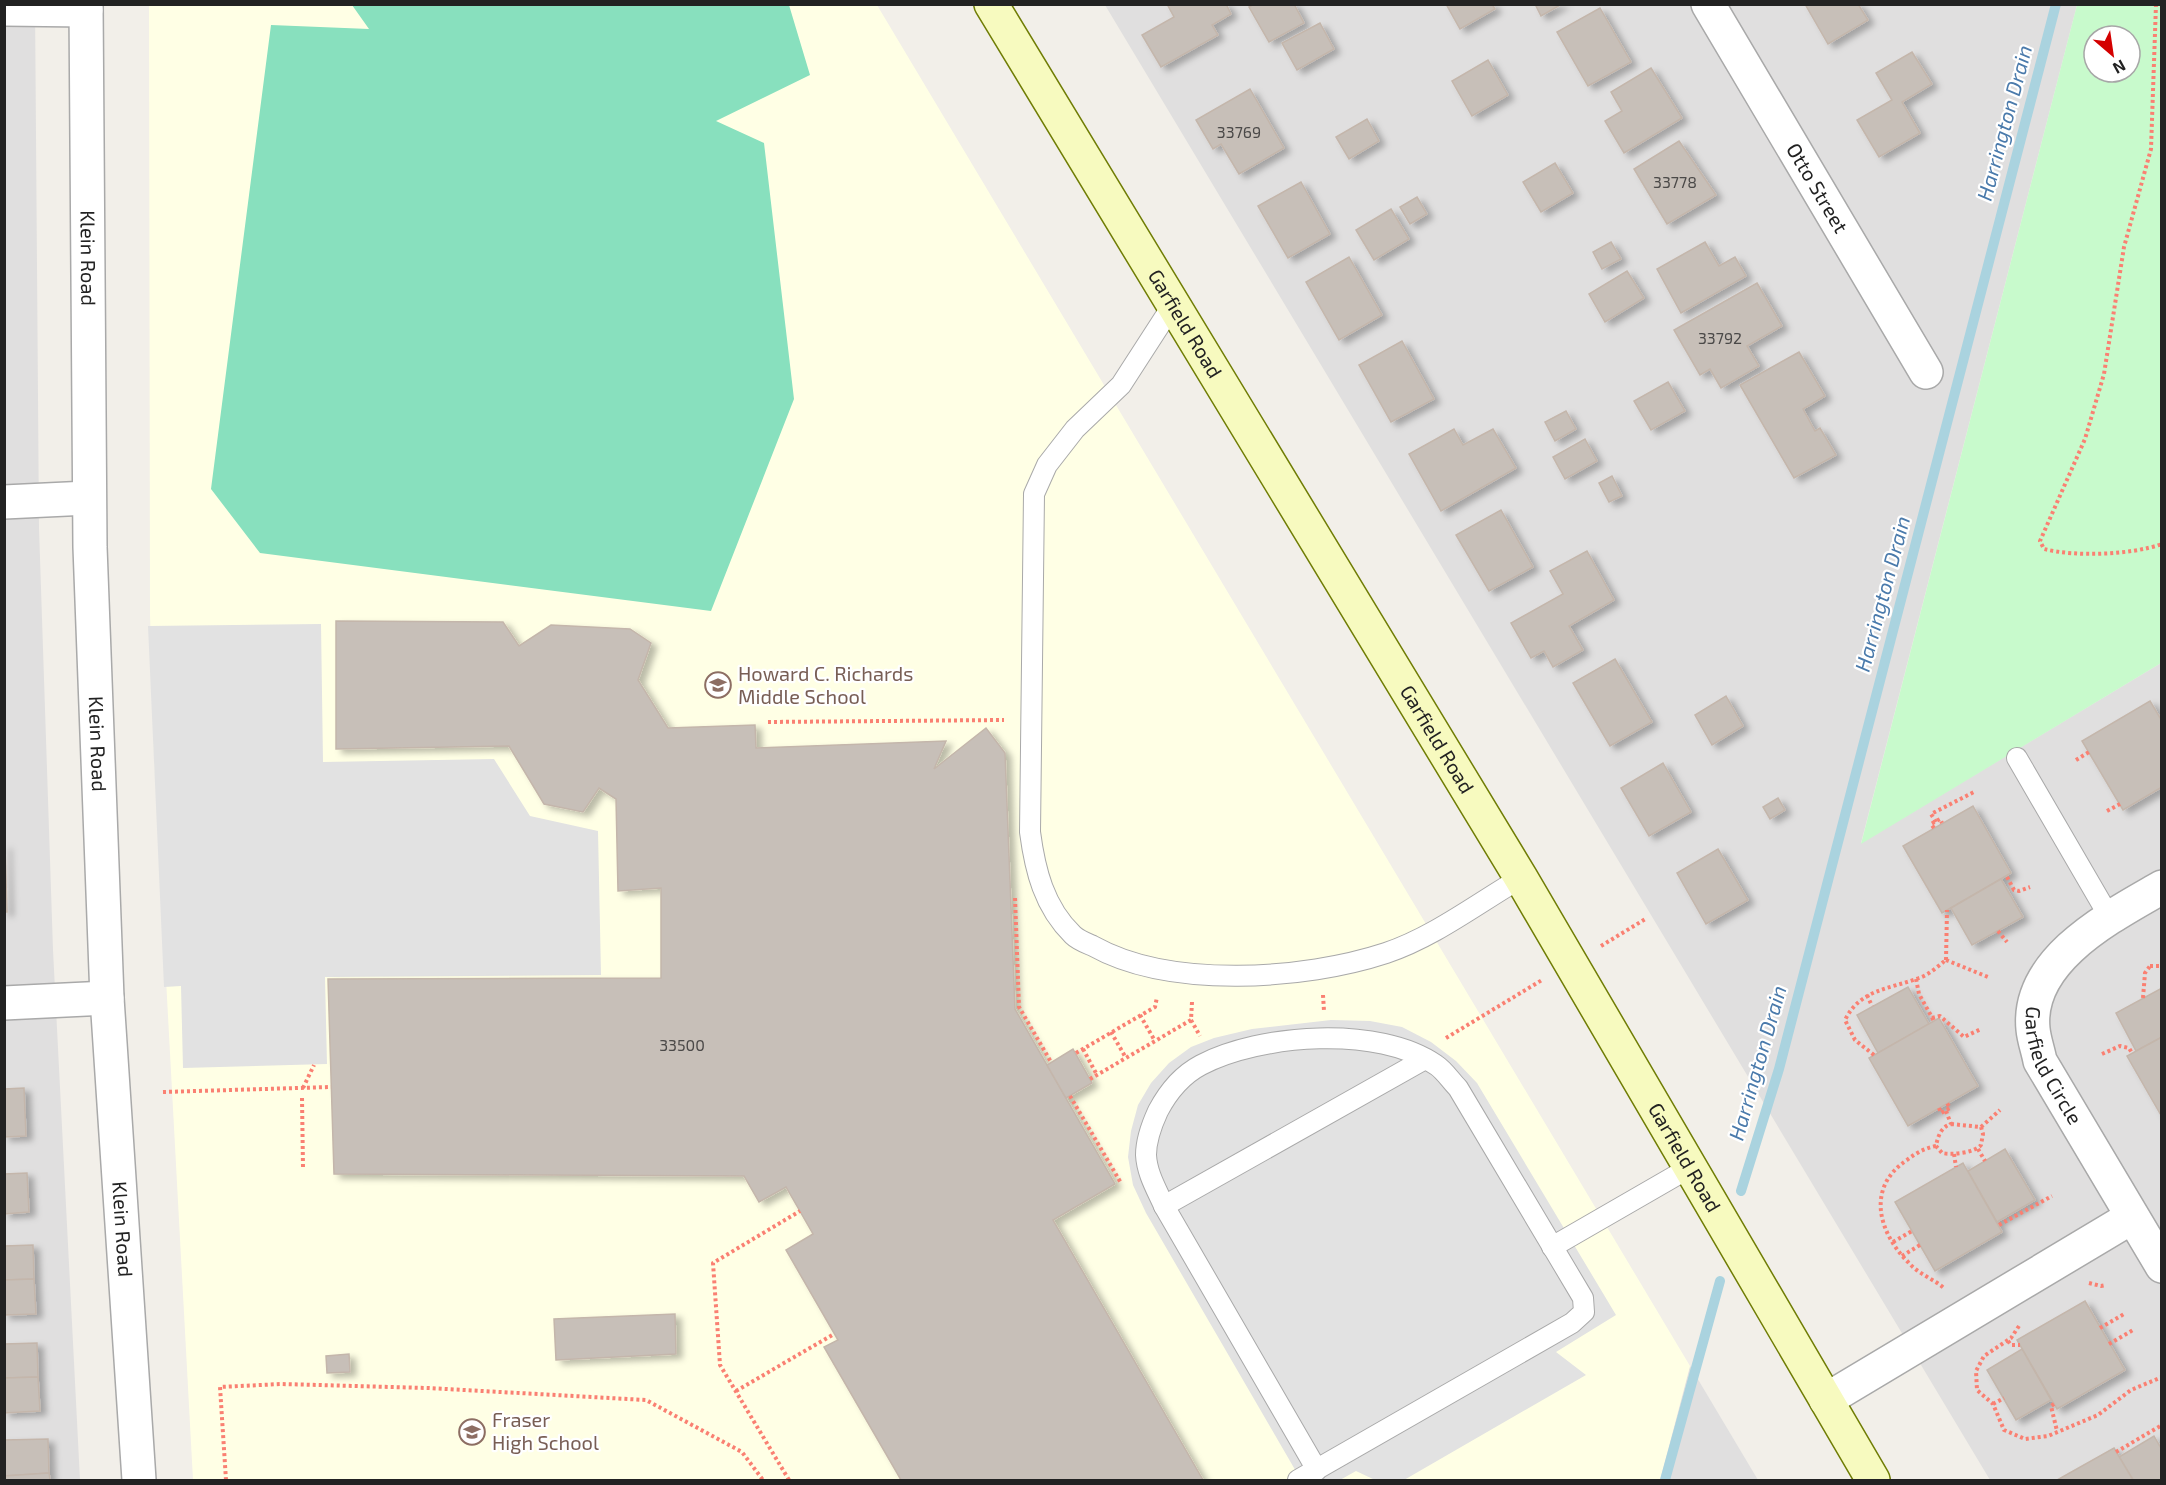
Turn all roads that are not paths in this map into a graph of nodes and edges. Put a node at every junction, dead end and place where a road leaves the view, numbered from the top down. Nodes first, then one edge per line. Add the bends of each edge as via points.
1 (991, 4) edge
2 (1708, 4) edge
3 (86, 7) edge
4 (4, 9) edge
5 (1174, 303) junction
6 (1926, 372) dead end
7 (88, 498) junction
8 (4, 502) edge
9 (2017, 758) dead end
10 (1521, 878) junction
11 (2162, 886) edge
12 (2110, 918) junction
13 (107, 998) junction
14 (4, 1003) edge
15 (1425, 1059) junction
16 (1689, 1168) junction
17 (1164, 1206) junction
18 (2132, 1217) junction
19 (1552, 1247) junction
20 (2162, 1266) edge
21 (1826, 1400) junction
22 (1317, 1470) junction
23 (139, 1480) edge
24 (1298, 1480) edge
25 (1873, 1480) edge

1 - 5 main road, Garfield Road
2 - 6 street, Otto Street
3 - 4 street
3 - 7 street, Klein Road
5 - 10 main road, Garfield Road
5 - 10 lane via 1121,385 1075,429 1047,465 1035,494 1030,832 1041,888 1055,913 1074,936 1108,955 1149,967 1218,974 1286,972 1387,952 1419,938
7 - 8 street
7 - 13 street, Klein Road
9 - 12 lane
10 - 16 main road, Garfield Road
11 - 12 street, Garfield Circle
12 - 18 street, Garfield Circle via 2073,944 2048,974 2036,998 2033,1028 2040,1061
13 - 14 street
13 - 23 street, Klein Road
15 - 17 lane
15 - 17 lane via 1371,1042 1305,1039 1234,1052 1200,1065 1164,1099 1151,1126 1146,1154 1150,1176
15 - 19 lane via 1458,1088
16 - 19 lane
16 - 21 main road, Garfield Road
17 - 22 lane
18 - 20 street, Garfield Circle
18 - 21 street
19 - 22 lane via 1583,1298 1584,1312 1572,1323
21 - 25 main road, Garfield Road
22 - 24 lane

